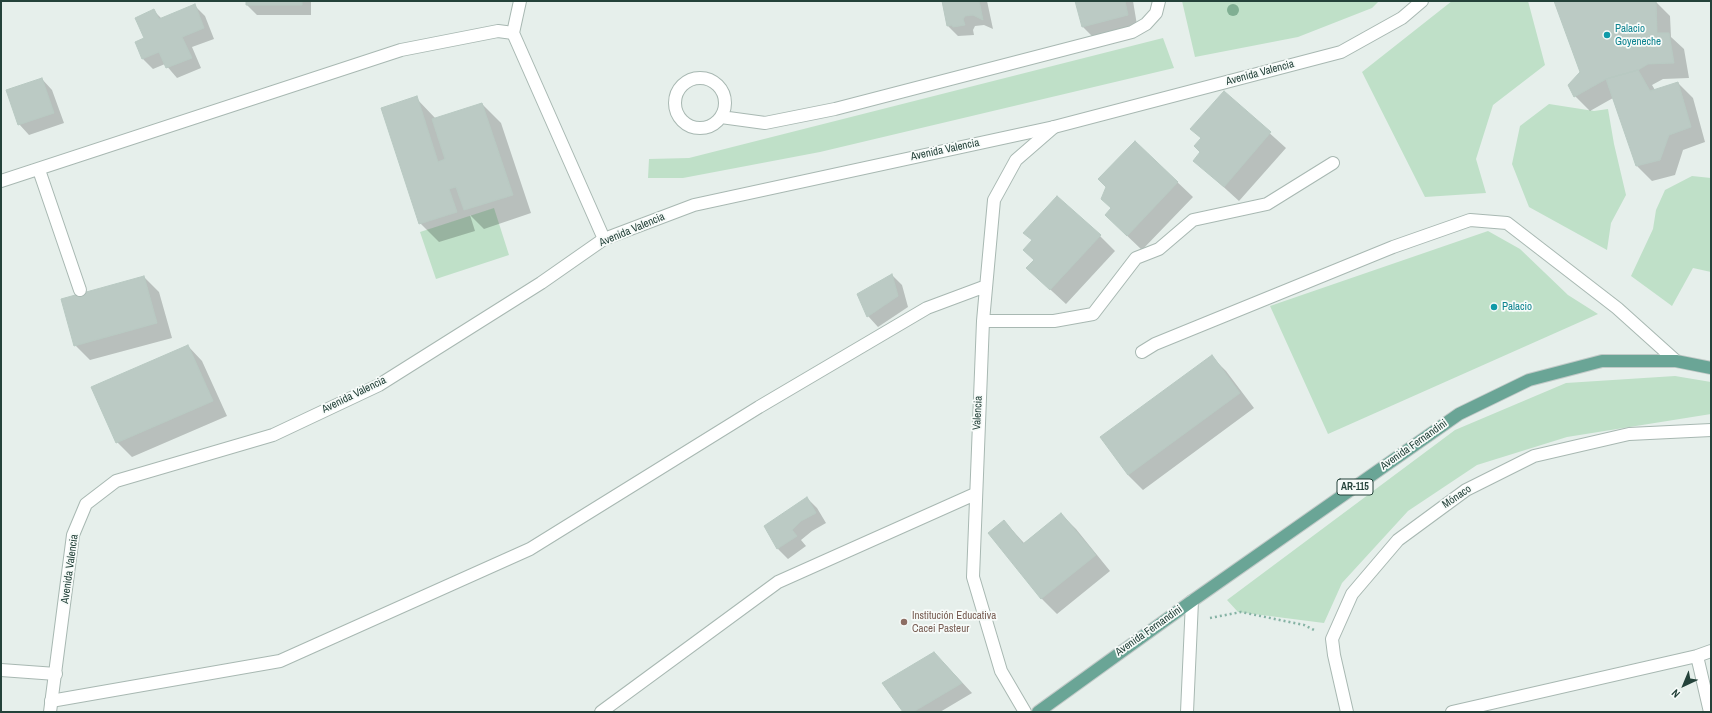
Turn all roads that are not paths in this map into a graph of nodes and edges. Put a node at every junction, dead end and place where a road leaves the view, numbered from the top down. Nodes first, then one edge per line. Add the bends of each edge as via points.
1 (520, 1) edge
2 (1159, 1) edge
3 (1422, 1) edge
4 (513, 33) junction
5 (720, 117) junction
6 (1054, 127) junction
7 (1334, 163) dead end
8 (39, 170) junction
9 (1, 182) edge
10 (604, 239) junction
11 (986, 286) junction
12 (80, 290) dead end
13 (983, 321) junction
14 (1142, 352) dead end
15 (1676, 361) junction
16 (1711, 368) edge
17 (1711, 430) edge
18 (975, 494) junction
19 (1192, 601) junction
20 (1711, 651) edge
21 (1697, 656) junction
22 (1, 670) edge
23 (56, 674) junction
24 (50, 706) edge
25 (600, 712) edge
26 (1025, 712) edge
27 (1038, 712) edge
28 (1187, 712) edge
29 (1346, 712) edge
30 (1452, 712) edge
31 (1710, 712) edge

1 - 4 street
2 - 5 street via 1156,13 1146,24 1132,32 835,109 765,124
3 - 6 street, Avenida Valencia via 1402,18 1341,52
4 - 8 street via 498,30 401,50
4 - 10 street
5 - 5 street via 725,106 724,94 717,84 706,78 694,78 683,84 676,94 675,106 679,117 688,125 700,128 712,125
6 - 10 street, Avenida Valencia via 694,205
6 - 11 street, Valencia via 1016,160 994,200
7 - 13 street via 1267,204 1193,220 1159,249 1136,258 1093,314 1054,321
8 - 9 street
8 - 12 street
10 - 23 street, Avenida Valencia via 541,283 379,385 273,435 116,481 86,504 73,535
11 - 13 street, Valencia
11 - 24 street via 927,308 753,411 530,549 280,661
13 - 18 street, Valencia
14 - 15 street via 1154,344 1393,246 1470,220 1507,223 1612,304
15 - 16 main road, Avenida Fernandini / AR-115
15 - 19 main road, Avenida Fernandini / AR-115 via 1602,361 1529,380 1459,414
17 - 29 street, Mónaco via 1629,434 1534,456 1466,490 1398,540 1352,594 1332,639
18 - 25 street via 778,582
18 - 26 street, Valencia via 973,577 1001,671
19 - 27 main road, Avenida Fernandini / AR-115
19 - 28 street
20 - 21 street
21 - 30 street
21 - 31 street
22 - 23 street
23 - 24 street, Avenida Valencia

